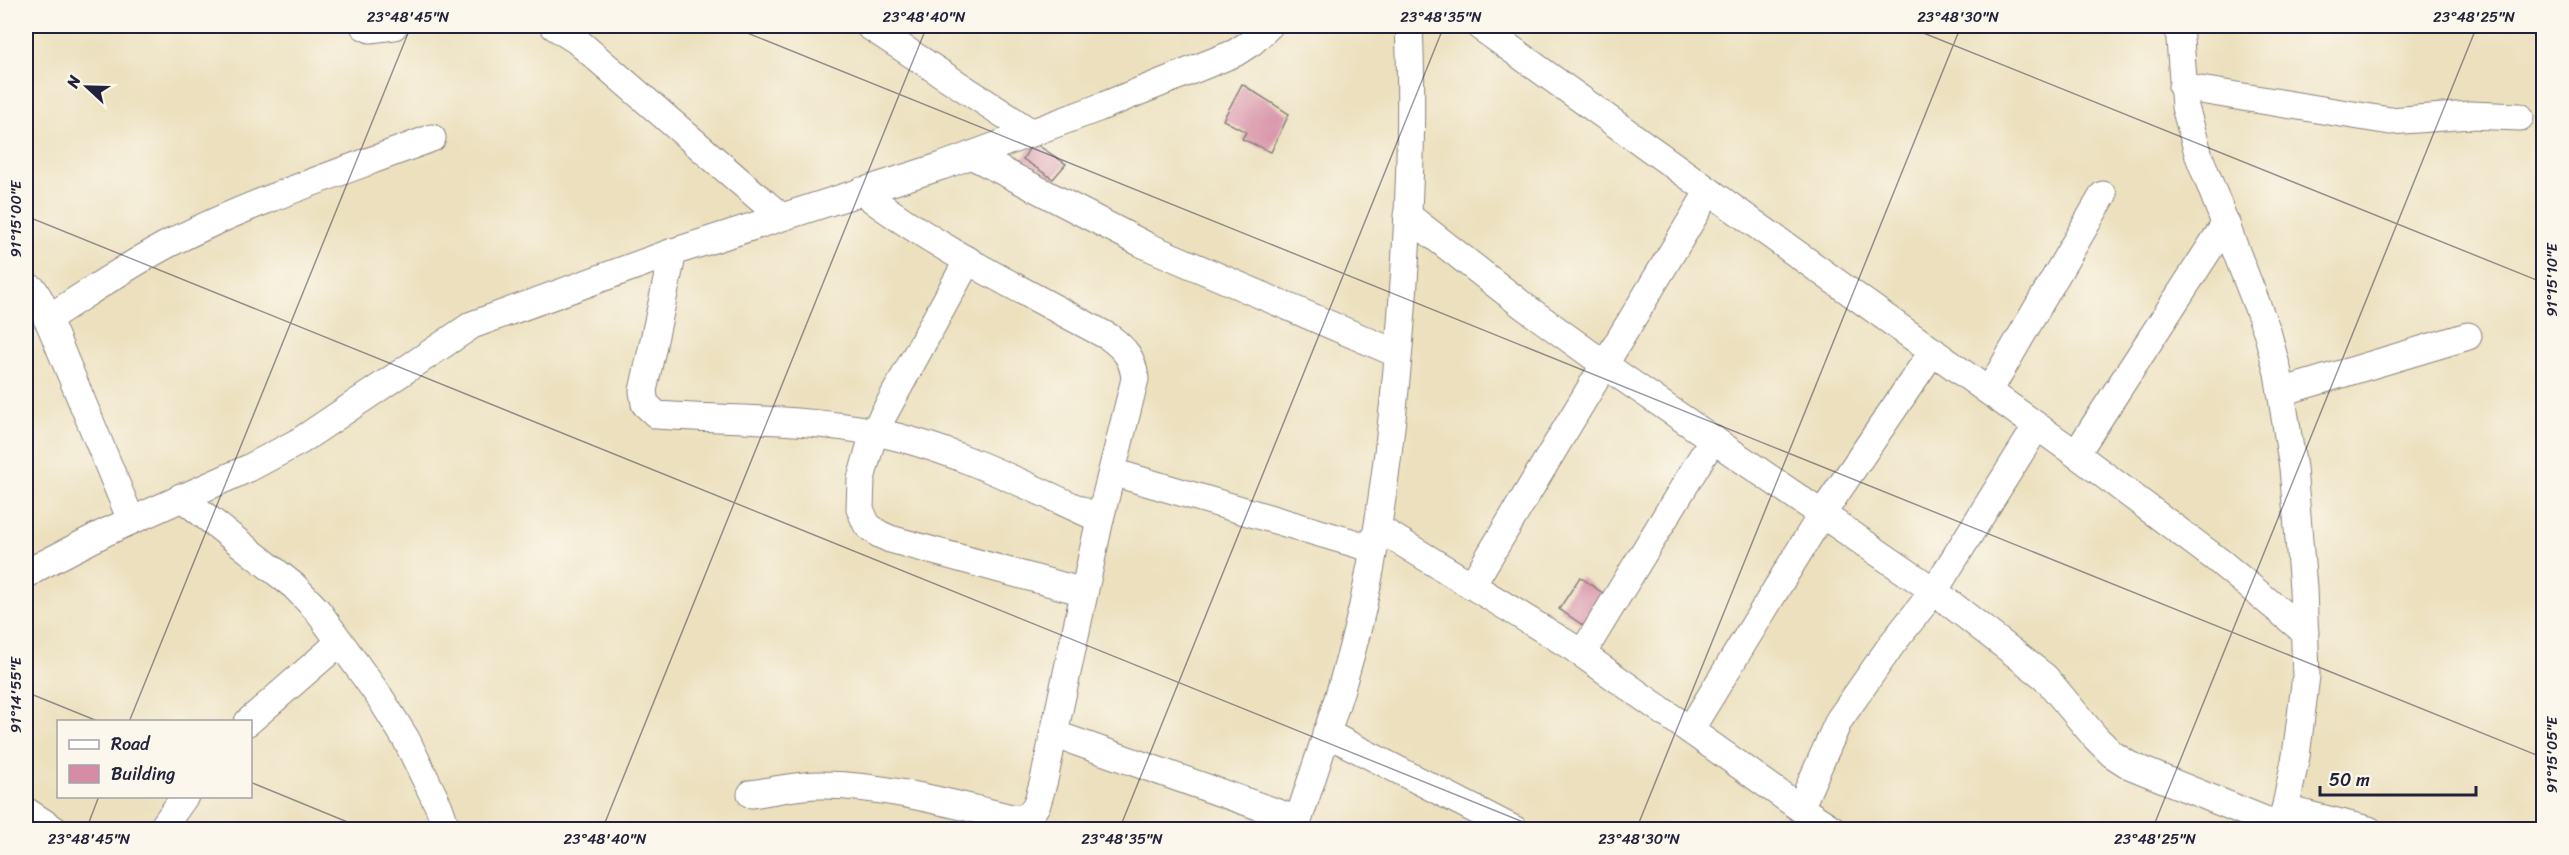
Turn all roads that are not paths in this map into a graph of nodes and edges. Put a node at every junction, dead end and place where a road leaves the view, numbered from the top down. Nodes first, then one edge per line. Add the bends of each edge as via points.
1 (364, 26) edge
2 (394, 26) edge
3 (554, 26) edge
4 (869, 26) edge
5 (1269, 26) edge
6 (1409, 26) edge
7 (1479, 26) edge
8 (2179, 26) edge
9 (2182, 87) junction
10 (2520, 117) dead end
11 (1032, 133) junction
12 (432, 138) dead end
13 (971, 155) junction
14 (861, 191) junction
15 (1709, 191) junction
16 (2103, 195) dead end
17 (1407, 215) junction
18 (780, 216) junction
19 (2226, 223) junction
20 (673, 252) junction
21 (968, 260) junction
22 (26, 285) edge
23 (47, 319) junction
24 (2468, 336) dead end
25 (1933, 351) junction
26 (1398, 354) junction
27 (1605, 365) junction
28 (1989, 391) junction
29 (2281, 392) junction
30 (2037, 426) junction
31 (874, 432) junction
32 (1713, 440) junction
33 (2076, 454) junction
34 (1112, 472) junction
35 (182, 497) junction
36 (1822, 514) junction
37 (1100, 519) junction
38 (131, 520) junction
39 (1376, 539) junction
40 (26, 575) edge
41 (1472, 585) junction
42 (1934, 591) junction
43 (1084, 592) junction
44 (2305, 632) junction
45 (340, 642) junction
46 (1582, 654) junction
47 (250, 720) edge
48 (1690, 730) junction
49 (1054, 734) junction
50 (1326, 734) junction
51 (751, 794) dead end
52 (184, 798) edge
53 (1800, 808) junction
54 (26, 811) edge
55 (2283, 822) edge
56 (1297, 825) edge
57 (55, 830) edge
58 (161, 830) edge
59 (447, 830) edge
60 (1515, 830) edge
61 (1834, 830) edge
62 (2369, 830) edge

1 - 2 street
3 - 18 street via 576,40
4 - 11 street
5 - 11 street via 1252,42 1218,61
6 - 17 street
7 - 15 street
8 - 9 street
9 - 10 street via 2390,121 2470,115
9 - 19 street via 2199,156
11 - 13 street
12 - 23 street via 189,234
13 - 14 street
13 - 26 street via 1147,246
14 - 18 street
14 - 21 street via 892,215
15 - 25 street
15 - 27 street
16 - 28 street
17 - 26 street
17 - 27 street
18 - 20 street
19 - 29 street via 2267,332
19 - 33 street
20 - 31 street via 643,391 650,410 657,416 795,421
20 - 35 street via 472,325 300,441
21 - 31 street
21 - 34 street via 1125,350 1134,366 1135,379
22 - 23 street via 34,290
23 - 38 street
24 - 29 street
25 - 28 street
25 - 36 street
26 - 39 street
27 - 32 street
27 - 41 street
28 - 30 street
29 - 44 street via 2293,468
30 - 33 street
30 - 42 street
31 - 37 street via 960,459
31 - 43 street via 861,479 860,509 867,525 890,539
32 - 36 street
32 - 46 street
33 - 44 street
34 - 37 street
34 - 39 street
35 - 38 street
35 - 45 street via 294,586
36 - 42 street
36 - 48 street
37 - 43 street
38 - 40 street
39 - 41 street
39 - 50 street via 1354,642
41 - 46 street
42 - 53 street via 1839,720
42 - 55 street via 2045,677 2112,754 2129,765
43 - 49 street
44 - 55 street via 2303,702
45 - 47 street
45 - 59 street via 406,739
46 - 48 street
48 - 53 street
49 - 51 street via 1037,804 1029,816 1016,819 910,796 835,786
49 - 56 street
50 - 56 street
50 - 60 street
52 - 58 street
53 - 61 street
54 - 57 street
55 - 62 street

